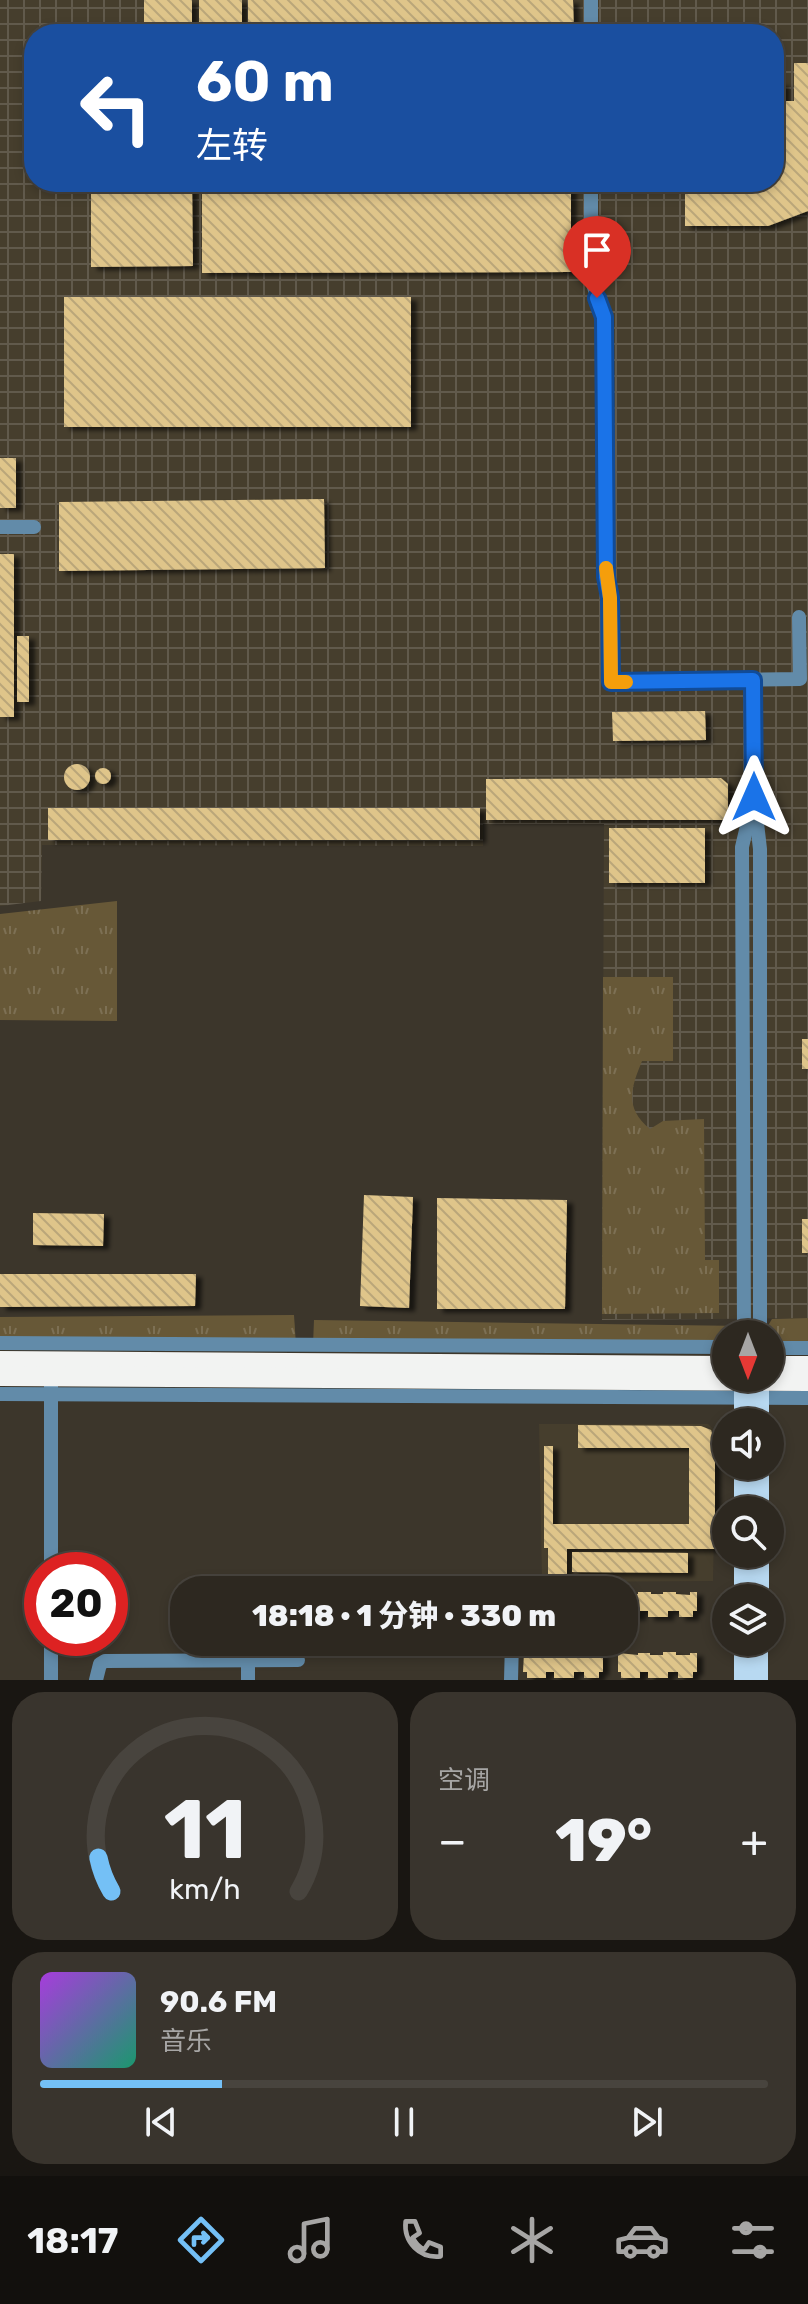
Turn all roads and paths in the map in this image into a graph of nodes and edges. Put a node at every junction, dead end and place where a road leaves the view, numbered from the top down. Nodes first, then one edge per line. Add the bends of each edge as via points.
1 (591, 0) edge
2 (591, 24) edge
3 (591, 192) edge
4 (0, 527) edge
5 (34, 527) dead end
6 (799, 617) dead end
7 (753, 680) junction
8 (754, 797) junction
9 (744, 1320) edge
10 (760, 1320) edge
11 (0, 1343) edge
12 (712, 1347) edge
13 (784, 1348) edge
14 (808, 1348) edge
15 (0, 1361) edge
16 (712, 1366) edge
17 (808, 1366) edge
18 (784, 1374) edge
19 (0, 1376) edge
20 (51, 1377) junction
21 (808, 1381) edge
22 (784, 1382) edge
23 (712, 1383) edge
24 (784, 1391) edge
25 (0, 1394) edge
26 (808, 1398) edge
27 (51, 1552) edge
28 (51, 1656) edge
29 (512, 1656) edge
30 (743, 1656) edge
31 (759, 1656) edge
32 (248, 1660) junction
33 (298, 1660) dead end
34 (51, 1680) edge
35 (96, 1680) edge
36 (248, 1680) edge
37 (511, 1680) edge
38 (743, 1680) edge
39 (759, 1680) edge

1 - 2 street
3 - 7 street via 591,278 604,317 611,682
4 - 5 street
6 - 7 street via 800,679
7 - 8 street
8 - 9 street via 742,847
8 - 10 street via 760,849
11 - 12 street
13 - 14 street
15 - 20 highway
16 - 20 highway
17 - 18 highway
19 - 20 highway
20 - 23 highway
20 - 25 street
20 - 27 street
21 - 22 highway
24 - 26 street
28 - 34 street
29 - 37 street
30 - 38 main road
31 - 39 main road
32 - 33 street
32 - 35 street via 105,1661
32 - 36 street

